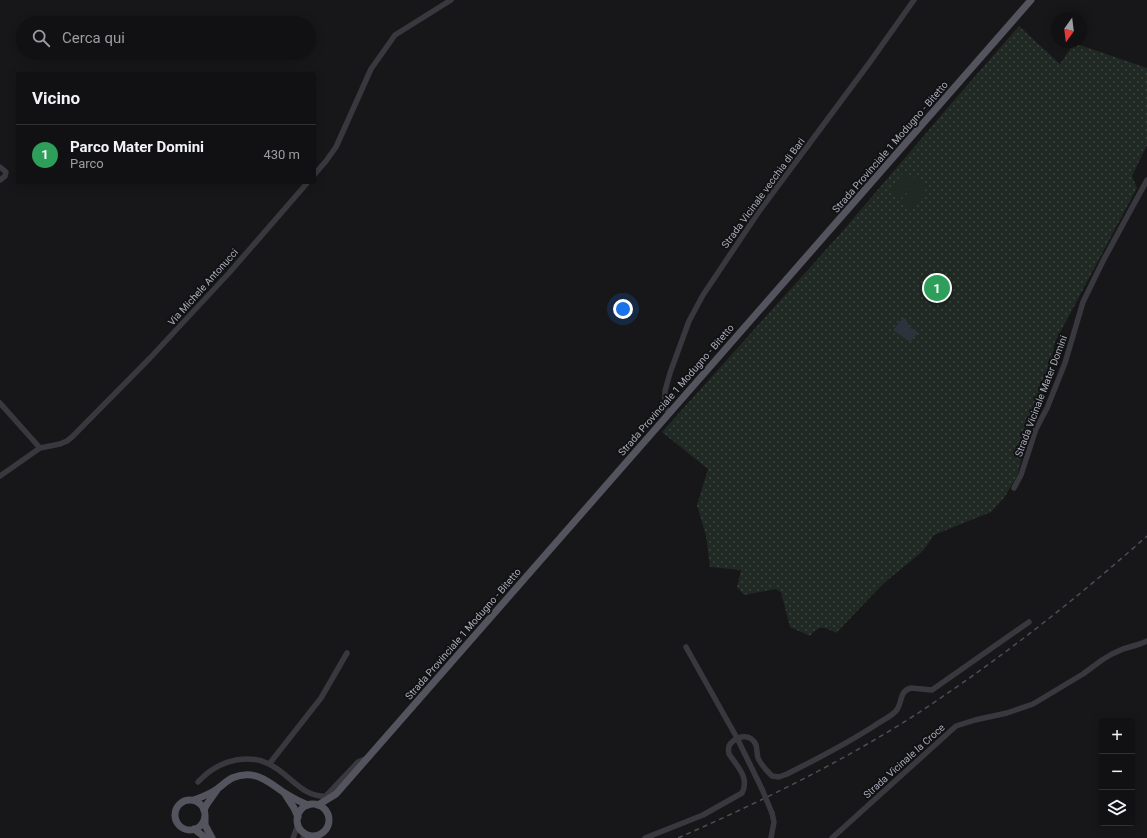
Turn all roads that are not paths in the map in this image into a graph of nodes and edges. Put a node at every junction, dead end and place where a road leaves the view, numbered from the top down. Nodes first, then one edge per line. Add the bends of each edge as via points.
1 (451, 0) edge
2 (914, 0) edge
3 (1032, 0) edge
4 (0, 167) edge
5 (316, 173) edge
6 (0, 180) edge
7 (1147, 180) edge
8 (306, 184) edge
9 (0, 403) edge
10 (669, 413) junction
11 (40, 448) junction
12 (0, 476) edge
13 (1014, 488) dead end
14 (1028, 622) dead end
15 (1147, 641) edge
16 (686, 647) dead end
17 (347, 653) dead end
18 (737, 738) junction
19 (367, 759) junction
20 (270, 763) junction
21 (198, 782) dead end
22 (217, 789) junction
23 (284, 792) junction
24 (336, 794) junction
25 (194, 800) junction
26 (308, 805) junction
27 (318, 806) junction
28 (205, 813) junction
29 (327, 814) junction
30 (298, 817) junction
31 (298, 825) junction
32 (194, 829) junction
33 (306, 837) edge
34 (206, 838) edge
35 (212, 838) edge
36 (293, 838) edge
37 (644, 838) edge
38 (771, 838) edge
39 (832, 838) edge

1 - 5 street via 395,36 371,69 336,147
2 - 10 street, Strada Vicinale vecchia di Bari via 760,210 703,295 689,321 670,373 664,404
3 - 10 main road, Strada Provinciale 1 Modugno - Bitetto
4 - 6 street via 6,172
7 - 13 street, Strada Vicinale Mater Domini via 1083,302 1065,363
8 - 11 street, Via Michele Antonucci via 229,273 107,402 67,441
9 - 11 street
10 - 19 main road, Strada Provinciale 1 Modugno - Bitetto
11 - 12 street
14 - 18 street via 932,690 908,688 901,696 896,712 852,740 787,774 772,776 761,763 756,745 750,738
15 - 39 street, Strada Vicinale la Croce via 1112,654 1033,704 959,724
16 - 18 street
17 - 20 street via 321,698
18 - 37 street via 728,750 745,780 742,793 703,815
18 - 38 street, bridge via 772,813 774,822
19 - 20 street via 358,762 330,793 320,797 309,794
19 - 24 main road, Strada Provinciale 1 Modugno - Bitetto
20 - 21 street via 257,759 227,762 216,766
22 - 23 main road via 231,779 247,775 265,779
22 - 25 main road
22 - 28 main road via 207,804
23 - 26 main road
23 - 30 main road
24 - 27 main road
24 - 29 main road
25 - 28 main road via 199,802
25 - 32 main road via 180,802 174,814 180,827
26 - 27 main road
26 - 30 main road via 302,809
27 - 29 main road
28 - 32 main road via 201,824
28 - 35 main road via 205,825
29 - 33 main road via 329,820 326,830 318,835
30 - 31 main road
31 - 33 main road
31 - 36 street
32 - 34 main road

